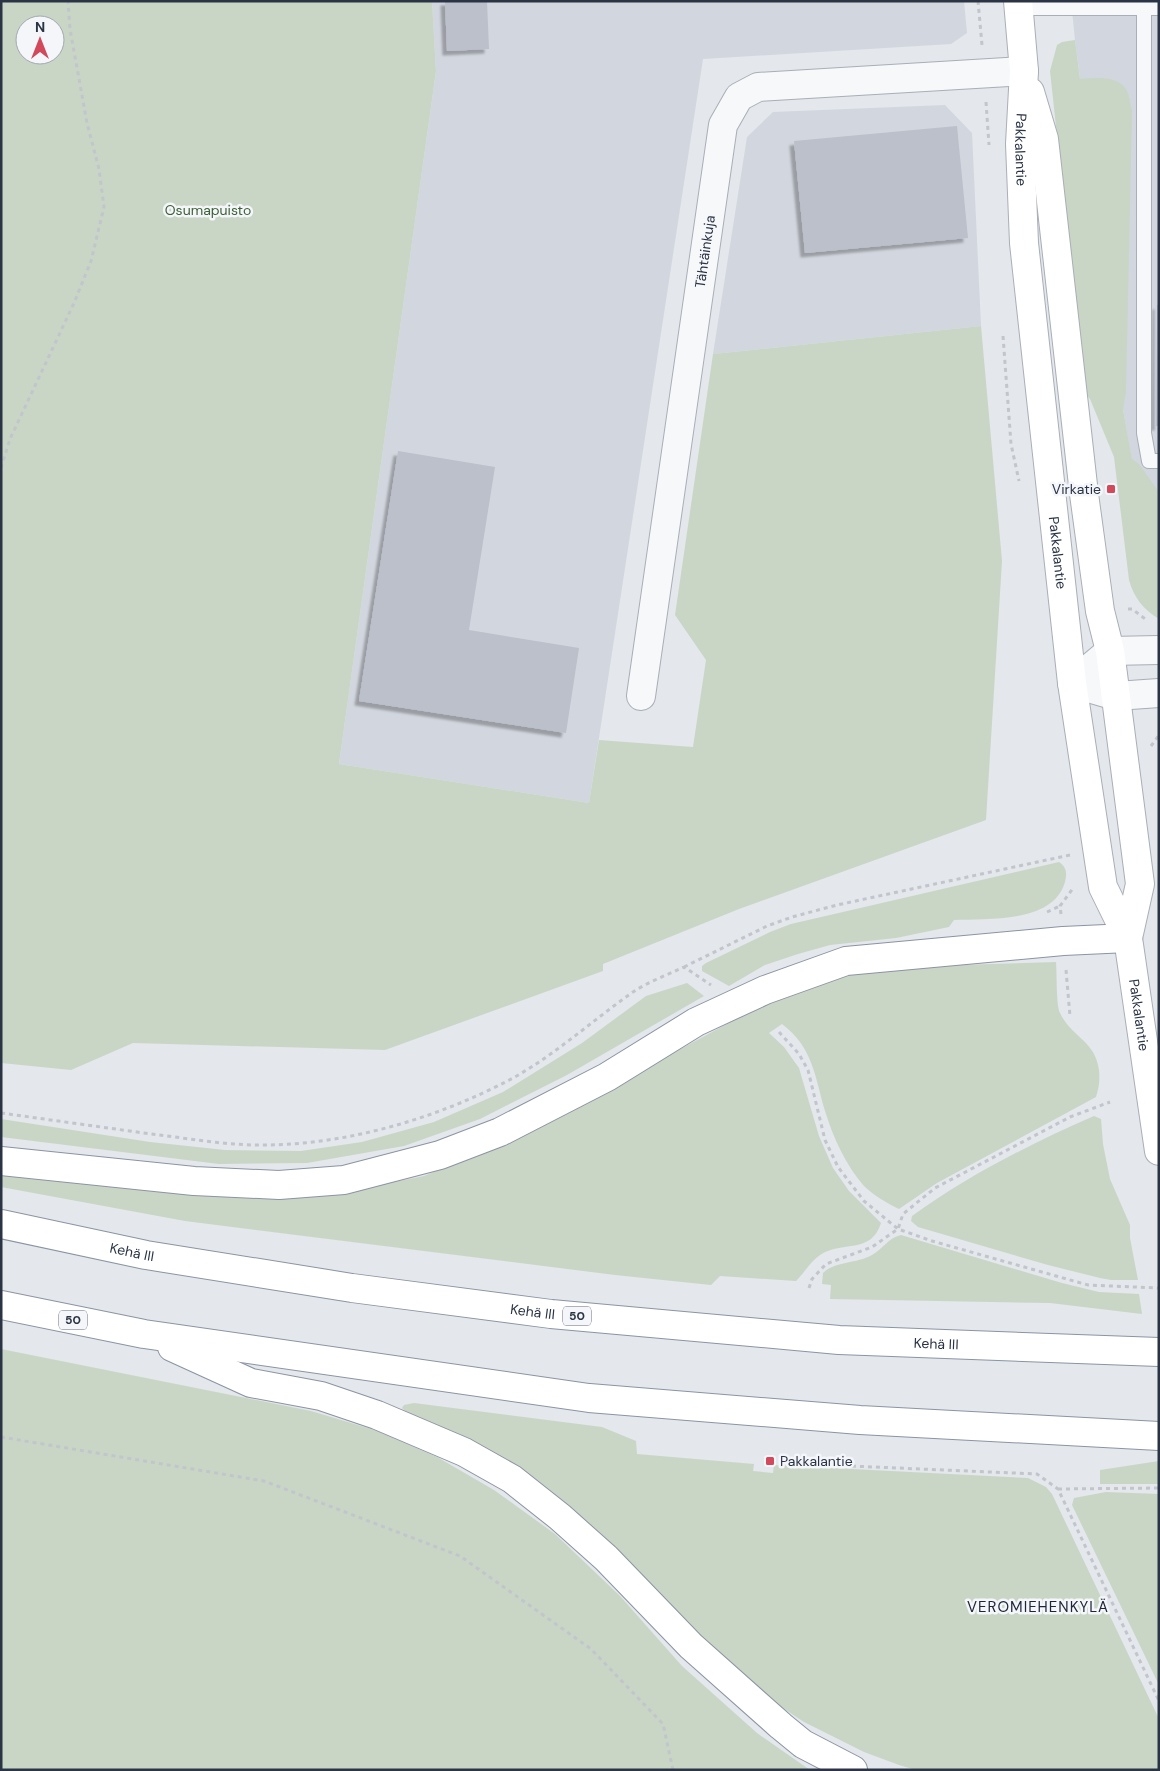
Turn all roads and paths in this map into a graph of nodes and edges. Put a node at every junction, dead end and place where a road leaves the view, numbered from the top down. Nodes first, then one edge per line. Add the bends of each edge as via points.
1 (68, 1) edge
2 (1018, 5) edge
3 (1153, 6) edge
4 (1024, 71) junction
5 (1159, 461) edge
6 (1, 468) edge
7 (1159, 650) edge
8 (1110, 652) junction
9 (1072, 683) junction
10 (1159, 693) edge
11 (640, 696) dead end
12 (1116, 696) junction
13 (1078, 853) dead end
14 (1128, 938) junction
15 (1063, 941) junction
16 (684, 967) junction
17 (713, 986) dead end
18 (1070, 1016) dead end
19 (779, 1032) dead end
20 (1110, 1102) dead end
21 (1, 1113) edge
22 (1159, 1151) edge
23 (1, 1161) edge
24 (1, 1224) edge
25 (898, 1229) junction
26 (809, 1288) dead end
27 (1159, 1288) edge
28 (1, 1306) edge
29 (144, 1334) junction
30 (1159, 1352) edge
31 (1159, 1436) edge
32 (1, 1437) edge
33 (804, 1464) dead end
34 (1159, 1488) edge
35 (1058, 1489) junction
36 (1159, 1701) edge
37 (673, 1770) edge
38 (853, 1770) edge

1 - 6 path via 70,29 104,207 84,278 10,439
2 - 3 lane
2 - 4 main road, Pakkalantie
3 - 5 lane via 1144,433 1149,461
4 - 8 main road, Pakkalantie via 1044,139 1084,494 1100,610
4 - 9 main road, Pakkalantie via 1020,144 1024,243
4 - 11 street, Tähtäinkuja via 758,87 739,97 723,125
7 - 8 street
8 - 9 street
8 - 12 main road, Pakkalantie
9 - 12 street
9 - 14 main road, Pakkalantie via 1103,887
10 - 12 street
12 - 14 main road, Pakkalantie via 1140,884
13 - 16 path via 792,917
14 - 15 main road
14 - 22 main road, Pakkalantie
15 - 18 path
15 - 23 main road via 846,962 765,990 696,1022 607,1076 500,1132 440,1155 344,1180 279,1185 194,1182
16 - 17 path
16 - 21 path via 634,991 515,1077 441,1111 373,1131 311,1142 235,1144
19 - 25 path via 799,1054 808,1070 826,1140 838,1166 864,1201
20 - 25 path via 1070,1118 935,1188 903,1214
24 - 30 main road, Kehä III / 50 via 156,1257 352,1288 551,1314 839,1340
25 - 26 path via 872,1247 826,1264 812,1279
25 - 27 path via 1088,1285
28 - 29 main road, 50
29 - 31 main road, 50 via 589,1398 860,1420
29 - 38 main road via 251,1383 321,1396 377,1415 464,1452 512,1480 606,1558 691,1646 780,1726 803,1744
32 - 37 path via 264,1481 460,1556 591,1649 663,1724
33 - 35 path via 1037,1474
34 - 35 path
35 - 36 path

